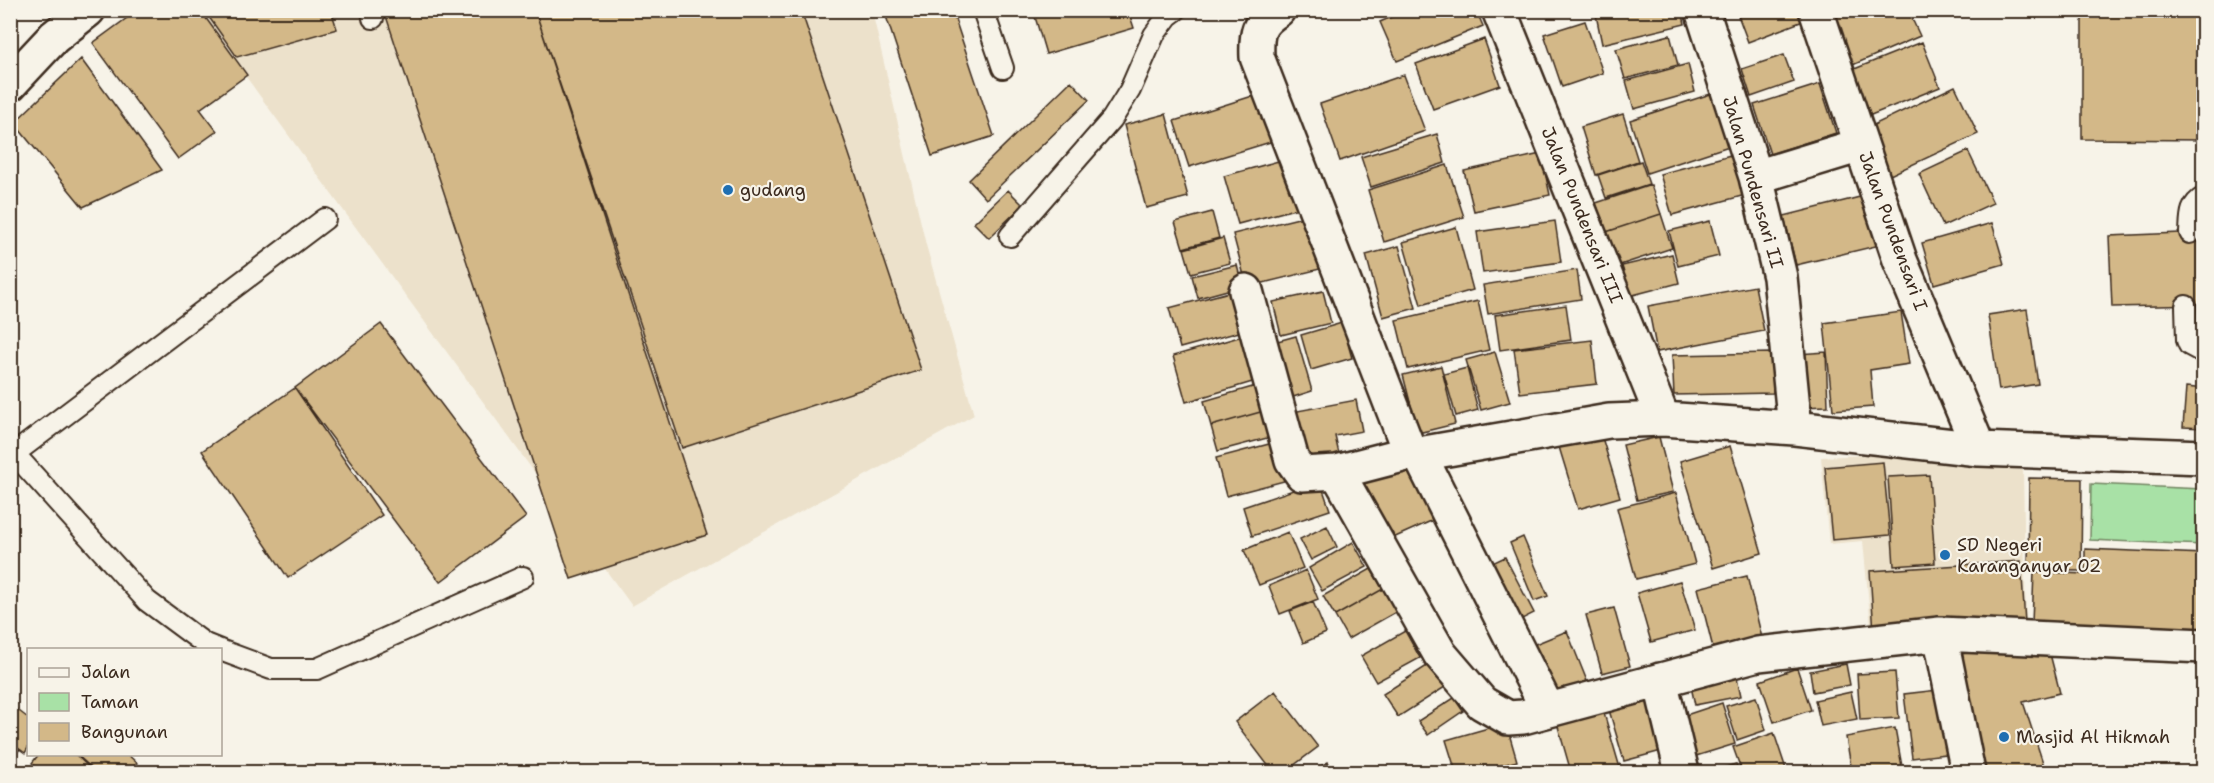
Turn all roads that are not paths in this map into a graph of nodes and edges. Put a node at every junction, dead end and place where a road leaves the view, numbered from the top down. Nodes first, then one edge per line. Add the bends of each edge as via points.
1 (88, 10) edge
2 (983, 10) edge
3 (1176, 10) edge
4 (1278, 10) edge
5 (1499, 10) edge
6 (1702, 10) edge
7 (1816, 10) edge
8 (1003, 68) dead end
9 (10, 84) edge
10 (1861, 145) junction
11 (1756, 177) junction
12 (2204, 197) edge
13 (325, 219) dead end
14 (2190, 233) dead end
15 (1010, 236) dead end
16 (1246, 291) dead end
17 (2186, 306) dead end
18 (2204, 352) edge
19 (1664, 419) junction
20 (1795, 428) junction
21 (1979, 449) junction
22 (13, 451) edge
23 (1415, 454) junction
24 (2204, 457) edge
25 (1337, 472) junction
26 (523, 576) dead end
27 (1940, 634) junction
28 (2204, 646) edge
29 (215, 648) edge
30 (222, 651) edge
31 (1660, 680) junction
32 (1548, 710) junction
33 (1682, 772) edge
34 (1968, 772) edge

1 - 9 street via 54,37
2 - 8 lane
3 - 15 lane via 1154,35 1113,119
4 - 23 street via 1262,24 1256,36 1257,57
5 - 19 street, Jalan Pundensari III
6 - 11 street, Jalan Pundensari II
7 - 10 street, Jalan Pundensari I
10 - 11 street
10 - 21 street, Jalan Pundensari I via 1900,260
11 - 20 street, Jalan Pundensari II via 1780,277
12 - 14 lane via 2194,203
13 - 22 lane
16 - 25 street via 1295,466 1302,474
17 - 18 lane via 2189,345
19 - 20 street
19 - 23 street via 1609,421
20 - 21 street
21 - 24 street
22 - 29 lane via 147,601
23 - 25 street
23 - 32 street
25 - 32 street via 1440,654 1482,704 1508,718
26 - 30 lane via 317,669 271,669
27 - 28 street
27 - 31 street via 1758,654
27 - 34 street
31 - 32 street
31 - 33 street

